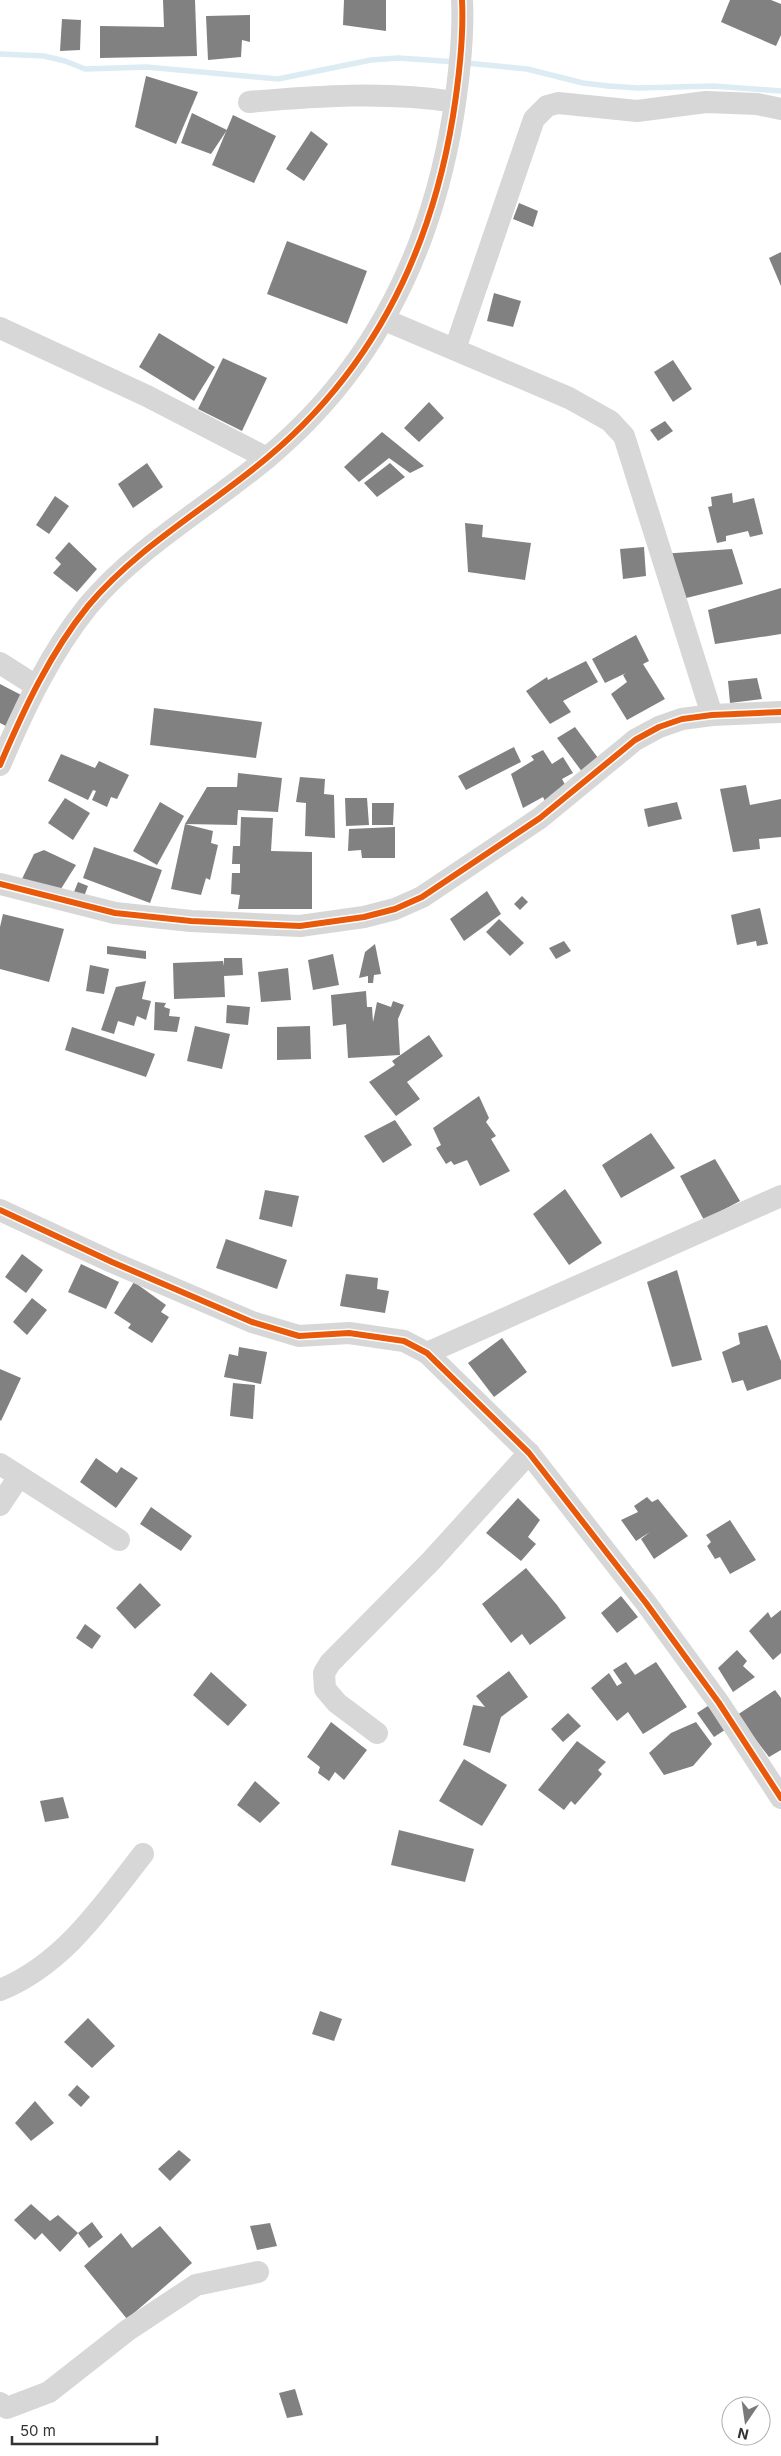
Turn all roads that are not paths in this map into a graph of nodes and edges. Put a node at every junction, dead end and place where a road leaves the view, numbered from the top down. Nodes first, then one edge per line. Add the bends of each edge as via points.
1 (462, 0) edge
2 (456, 92) junction
3 (248, 102) dead end
4 (781, 109) edge
5 (385, 320) junction
6 (0, 328) edge
7 (454, 349) junction
8 (267, 458) junction
9 (0, 663) edge
10 (36, 686) junction
11 (781, 712) edge
12 (712, 715) junction
13 (0, 765) edge
14 (0, 884) edge
15 (781, 1196) edge
16 (0, 1210) edge
17 (427, 1353) junction
18 (529, 1453) junction
19 (9, 1471) edge
20 (0, 1505) edge
21 (119, 1540) dead end
22 (377, 1733) dead end
23 (781, 1798) edge
24 (143, 1854) dead end
25 (0, 1990) edge
26 (258, 2272) dead end
27 (0, 2403) edge

1 - 2 street
2 - 3 street
2 - 5 street via 440,182 429,218 403,285
4 - 7 street via 757,104 706,102 637,111 558,103 547,106 534,120
5 - 7 street
5 - 8 street via 324,402
6 - 8 street via 147,396
7 - 12 street via 569,398 610,422 624,436
8 - 10 street via 145,551 117,577 89,606
9 - 10 street
10 - 13 street
11 - 12 street
12 - 14 street via 675,722 635,740 540,818 422,898 364,917 300,926 191,921 115,913
15 - 17 street
16 - 17 street via 252,1322 299,1336 349,1333 404,1342
17 - 18 street
18 - 22 street via 324,1673 325,1689 337,1703
18 - 23 street via 646,1603 719,1703
19 - 20 street
19 - 21 street
24 - 25 street via 74,1941 42,1966
26 - 27 street via 196,2285 128,2330 49,2392 7,2408

